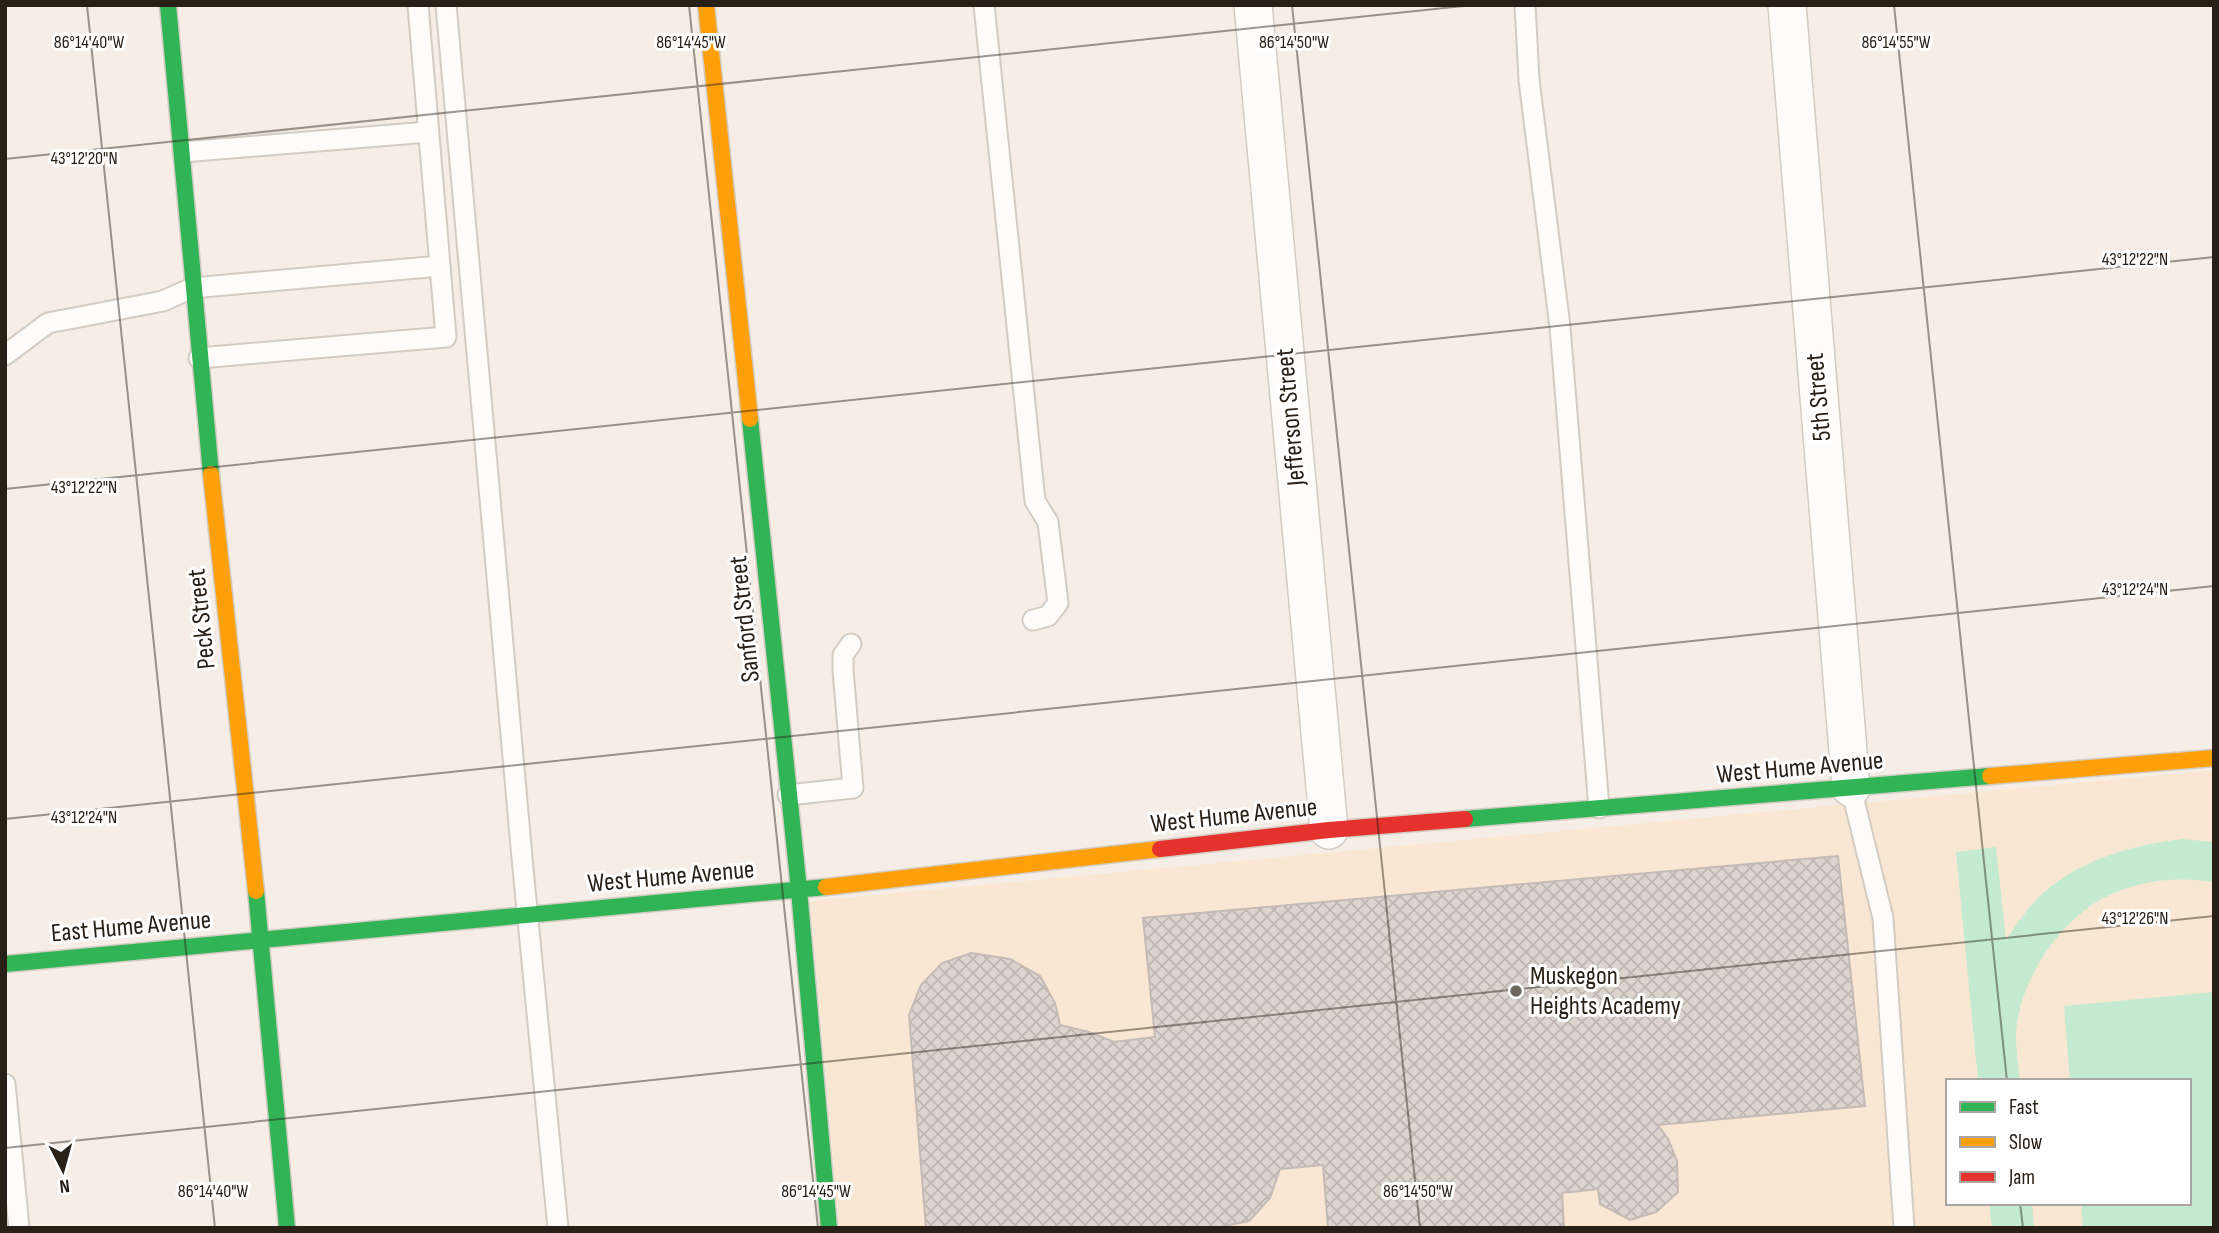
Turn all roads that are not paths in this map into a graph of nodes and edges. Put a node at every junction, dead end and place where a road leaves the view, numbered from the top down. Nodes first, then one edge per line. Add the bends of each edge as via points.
1 (168, 5) edge
2 (418, 5) edge
3 (446, 5) edge
4 (706, 5) edge
5 (984, 5) edge
6 (1253, 5) edge
7 (1525, 5) edge
8 (1787, 5) edge
9 (428, 132) junction
10 (183, 152) junction
11 (440, 266) junction
12 (192, 288) junction
13 (5, 355) edge
14 (198, 358) junction
15 (1033, 620) dead end
16 (851, 644) dead end
17 (2214, 758) edge
18 (1851, 788) junction
19 (789, 794) junction
20 (1599, 808) junction
21 (1329, 830) junction
22 (799, 890) junction
23 (528, 915) junction
24 (261, 940) junction
25 (5, 964) edge
26 (5, 1084) edge
27 (19, 1228) edge
28 (287, 1228) edge
29 (558, 1228) edge
30 (829, 1228) edge
31 (1905, 1228) edge

1 - 10 street, Peck Street
2 - 9 lane
3 - 23 lane
4 - 19 street, Sanford Street
5 - 15 lane via 1035,501 1048,522 1058,603 1048,616
6 - 21 street, Jefferson Street
7 - 20 lane via 1529,80 1560,327
8 - 18 street, 5th Street
9 - 10 lane
9 - 11 lane
10 - 12 street, Peck Street
11 - 12 lane
11 - 14 lane via 446,337
12 - 13 lane via 163,301 48,323
12 - 14 street, Peck Street
14 - 24 street, Peck Street
16 - 19 lane via 843,655 843,670 853,788
17 - 18 street, West Hume Avenue
18 - 20 street, West Hume Avenue
18 - 31 lane via 1883,918
19 - 22 street, Sanford Street
20 - 21 street, West Hume Avenue
21 - 22 street, West Hume Avenue
22 - 23 street, West Hume Avenue
22 - 30 street, Sanford Street
23 - 24 street, West Hume Avenue
23 - 29 lane
24 - 25 street, East Hume Avenue
24 - 28 street, Peck Street
26 - 27 lane

